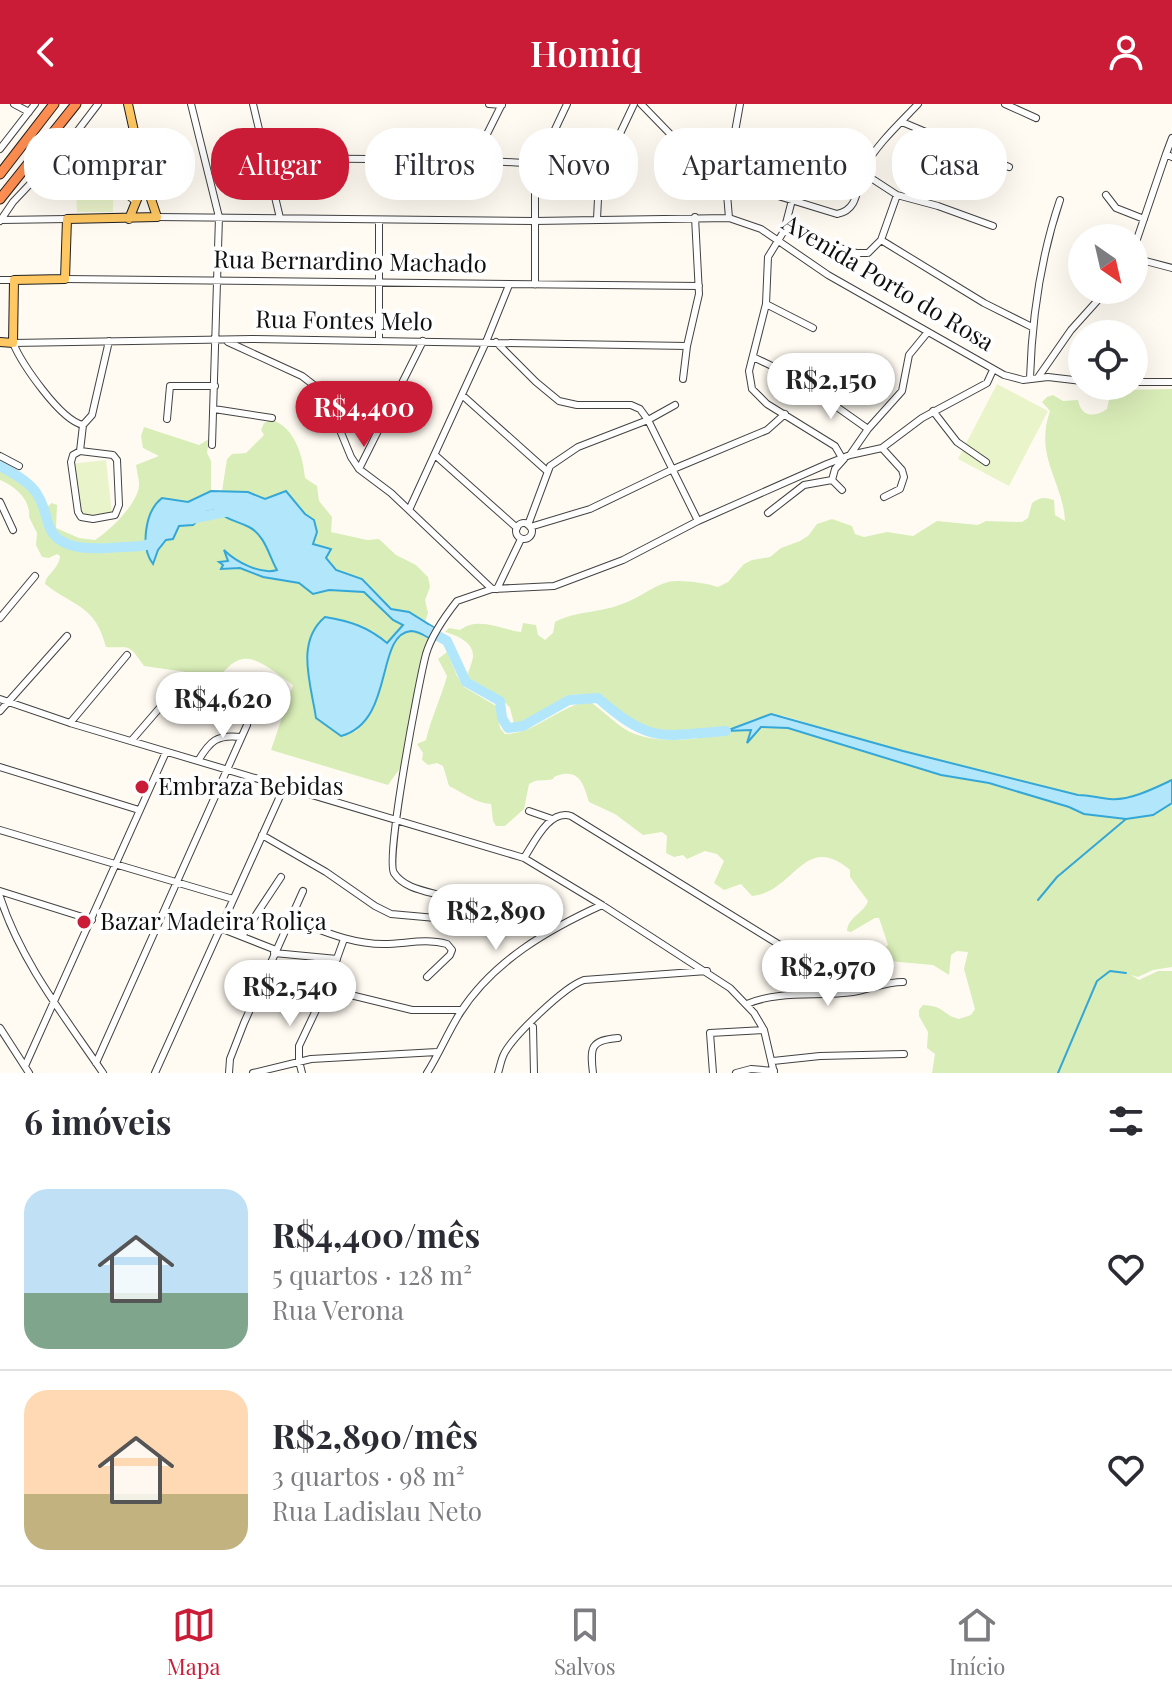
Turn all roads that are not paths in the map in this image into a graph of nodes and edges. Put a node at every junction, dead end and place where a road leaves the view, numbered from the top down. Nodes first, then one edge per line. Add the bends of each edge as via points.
1 (14, 104) edge
2 (35, 104) edge
3 (54, 104) edge
4 (76, 104) edge
5 (98, 104) edge
6 (128, 104) edge
7 (191, 104) edge
8 (253, 104) edge
9 (489, 104) edge
10 (502, 104) edge
11 (567, 104) edge
12 (634, 104) edge
13 (641, 104) edge
14 (740, 104) edge
15 (918, 104) edge
16 (1005, 104) edge
17 (29, 112) junction
18 (1036, 118) dead end
19 (902, 122) junction
20 (80, 128) edge
21 (133, 128) edge
22 (258, 128) edge
23 (490, 128) edge
24 (557, 128) edge
25 (663, 128) edge
26 (735, 128) edge
27 (1172, 138) edge
28 (0, 149) edge
29 (876, 155) edge
30 (1169, 156) edge
31 (1009, 167) dead end
32 (1, 172) edge
33 (24, 190) edge
34 (1106, 195) dead end
35 (0, 199) edge
36 (134, 200) edge
37 (151, 200) edge
38 (276, 200) edge
39 (535, 200) edge
40 (728, 200) edge
41 (792, 200) joint
42 (854, 200) edge
43 (895, 200) edge
44 (919, 200) edge
45 (1060, 200) dead end
46 (136, 202) joint
47 (157, 217) junction
48 (219, 217) junction
49 (695, 217) junction
50 (280, 218) junction
51 (729, 218) junction
52 (67, 219) junction
53 (129, 219) junction
54 (597, 219) junction
55 (1144, 219) junction
56 (379, 220) junction
57 (0, 221) edge
58 (534, 221) junction
59 (1142, 224) edge
60 (993, 226) dead end
61 (784, 231) junction
62 (779, 240) junction
63 (881, 240) junction
64 (1148, 262) edge
65 (1172, 268) edge
66 (65, 279) junction
67 (0, 280) edge
68 (14, 280) junction
69 (217, 280) junction
70 (380, 282) junction
71 (509, 285) junction
72 (535, 285) junction
73 (699, 286) junction
74 (766, 304) junction
75 (1094, 304) edge
76 (1032, 327) junction
77 (813, 328) dead end
78 (927, 333) junction
79 (221, 340) junction
80 (109, 341) junction
81 (379, 341) junction
82 (423, 341) junction
83 (0, 342) edge
84 (486, 342) junction
85 (496, 342) junction
86 (13, 343) junction
87 (687, 346) junction
88 (753, 357) junction
89 (993, 370) junction
90 (1039, 376) junction
91 (1030, 378) junction
92 (683, 379) dead end
93 (1068, 379) edge
94 (1148, 382) edge
95 (1172, 382) edge
96 (215, 386) junction
97 (462, 395) junction
98 (328, 401) junction
99 (392, 403) junction
100 (675, 405) dead end
101 (214, 409) junction
102 (933, 411) junction
103 (785, 414) junction
104 (272, 418) dead end
105 (167, 419) dead end
106 (648, 420) junction
107 (83, 425) junction
108 (868, 429) junction
109 (212, 445) dead end
110 (882, 448) junction
111 (80, 451) junction
112 (435, 455) junction
113 (0, 456) edge
114 (846, 456) junction
115 (986, 462) dead end
116 (19, 466) dead end
117 (359, 469) junction
118 (671, 470) junction
119 (547, 471) junction
120 (832, 480) junction
121 (842, 490) dead end
122 (884, 497) dead end
123 (0, 502) edge
124 (409, 510) junction
125 (768, 513) dead end
126 (698, 521) junction
127 (529, 526) junction
128 (517, 528) junction
129 (13, 530) dead end
130 (521, 539) junction
131 (35, 576) dead end
132 (495, 589) junction
133 (0, 618) edge
134 (67, 636) dead end
135 (127, 655) dead end
136 (176, 689) dead end
137 (4, 700) edge
138 (0, 711) edge
139 (70, 723) junction
140 (247, 725) dead end
141 (241, 737) junction
142 (131, 741) junction
143 (166, 752) junction
144 (198, 761) junction
145 (0, 767) edge
146 (225, 769) junction
147 (285, 785) junction
148 (139, 810) junction
149 (529, 811) dead end
150 (396, 819) junction
151 (552, 819) junction
152 (0, 830) edge
153 (262, 835) junction
154 (524, 858) junction
155 (116, 864) junction
156 (281, 877) dead end
157 (175, 882) junction
158 (303, 891) dead end
159 (0, 894) edge
160 (14, 896) junction
161 (233, 899) junction
162 (602, 905) junction
163 (4, 909) junction
164 (92, 920) junction
165 (304, 924) dead end
166 (220, 928) junction
167 (242, 936) junction
168 (344, 939) junction
169 (275, 951) junction
170 (337, 959) junction
171 (707, 971) junction
172 (427, 977) dead end
173 (903, 982) dead end
174 (326, 989) junction
175 (820, 994) junction
176 (55, 1002) junction
177 (747, 1004) junction
178 (462, 1010) junction
179 (533, 1027) dead end
180 (0, 1028) edge
181 (764, 1030) junction
182 (618, 1038) dead end
183 (437, 1052) junction
184 (904, 1054) dead end
185 (299, 1061) junction
186 (773, 1061) junction
187 (96, 1063) junction
188 (27, 1070) edge
189 (774, 1072) edge
190 (103, 1073) edge
191 (155, 1073) edge
192 (229, 1073) edge
193 (253, 1073) edge
194 (302, 1073) edge
195 (427, 1073) edge
196 (498, 1073) edge
197 (534, 1073) edge
198 (593, 1073) edge
199 (713, 1073) edge
200 (736, 1073) edge

1 - 17 street
2 - 17 street
3 - 32 highway
4 - 35 highway
5 - 20 street
6 - 21 main road
7 - 48 street
8 - 22 street
9 - 10 street
10 - 23 street
11 - 24 street
12 - 54 street via 599,178
13 - 25 street
14 - 26 street
15 - 19 street
16 - 18 street
17 - 28 street
19 - 29 street
19 - 31 street
27 - 30 street
30 - 55 street
33 - 57 street
34 - 55 street via 1116,208
36 - 46 street
37 - 47 main road
38 - 50 street
39 - 58 street
40 - 51 street
41 - 42 street via 843,214
41 - 61 street
43 - 63 street
44 - 60 street
45 - 76 street via 1043,254
46 - 53 main road
47 - 48 street, Avenida Porto do Rosa
47 - 53 main road, Avenida Porto do Rosa
48 - 50 street, Avenida Porto do Rosa
48 - 69 street
49 - 51 street, Avenida Porto do Rosa
49 - 54 street, Avenida Porto do Rosa
49 - 73 street
50 - 56 street, Avenida Porto do Rosa
51 - 62 street, Avenida Porto do Rosa
52 - 53 main road, Avenida Porto do Rosa
52 - 57 street, Avenida Porto do Rosa
52 - 66 main road
54 - 58 street, Avenida Porto do Rosa
55 - 59 street
56 - 58 street, Avenida Porto do Rosa
56 - 70 street
58 - 72 street
61 - 62 street
61 - 63 street via 863,254
62 - 74 street via 768,257
62 - 78 street, Avenida Porto do Rosa
63 - 76 street
64 - 65 street
66 - 68 main road, Rua Bernardino Machado
66 - 69 street, Rua Bernardino Machado
67 - 68 street, Rua Bernardino Machado
68 - 86 main road
69 - 70 street, Rua Bernardino Machado
69 - 79 street
70 - 71 street, Rua Bernardino Machado
70 - 81 street
71 - 72 street, Rua Bernardino Machado
71 - 84 street
72 - 73 street, Rua Bernardino Machado
73 - 87 street
74 - 77 street
74 - 88 street
75 - 90 street
76 - 91 street
78 - 89 street, Avenida Porto do Rosa
78 - 108 street via 909,355 902,391
79 - 80 street, Rua Fontes Melo
79 - 81 street, Rua Fontes Melo
79 - 96 street
79 - 98 street via 302,376
80 - 86 street, Rua Fontes Melo
80 - 107 street via 92,415
81 - 82 street, Rua Fontes Melo
82 - 84 street, Rua Fontes Melo
82 - 99 street
83 - 86 main road, Rua Fontes Melo
84 - 85 street, Rua Fontes Melo
84 - 97 street
85 - 87 street, Rua Fontes Melo
85 - 106 street via 559,401 631,405
86 - 107 street via 68,419
87 - 92 street
88 - 103 street via 752,389
88 - 108 street via 793,376
89 - 91 street, Avenida Porto do Rosa
89 - 102 street via 987,383
90 - 91 street, Avenida Porto do Rosa
90 - 93 street, Avenida Porto do Rosa
94 - 95 street
96 - 101 street
96 - 105 street via 170,386
97 - 112 street
97 - 119 street
98 - 99 street
98 - 117 street
99 - 117 street
100 - 106 street
101 - 104 street
101 - 109 street
102 - 110 street
102 - 115 street via 957,442
103 - 114 street
103 - 118 street via 767,430
106 - 118 street
106 - 119 street via 578,447
107 - 111 street
108 - 114 street
110 - 114 street
110 - 122 street via 904,477 900,489
111 - 111 street via 117,460 115,515 80,516 71,462
112 - 124 street
112 - 128 street
113 - 116 street
114 - 120 street
114 - 126 street
117 - 124 street
118 - 126 street
118 - 127 street via 590,509
119 - 127 street
120 - 121 street
120 - 125 street via 804,485
123 - 129 street
124 - 132 street
126 - 132 street via 623,560 554,586
127 - 128 street
127 - 130 street via 531,534
128 - 130 street
130 - 132 street
131 - 133 street
132 - 150 street via 457,601 428,649
134 - 137 street
135 - 139 street
136 - 142 street
137 - 138 street
137 - 139 street
139 - 142 street
140 - 141 street
141 - 144 street via 215,739
141 - 146 street
142 - 143 street
143 - 144 street
143 - 148 street
144 - 146 street
145 - 148 street
146 - 147 street
146 - 157 street
147 - 150 street
147 - 153 street
148 - 155 street
149 - 151 street
150 - 153 street via 394,873 403,882 455,900 473,913 471,919 391,914
150 - 154 street
151 - 154 street
151 - 175 street via 571,816 768,937 813,968
152 - 155 street
153 - 161 street
154 - 162 street
155 - 157 street
155 - 164 street
156 - 167 street
157 - 161 street
157 - 187 street
158 - 169 street
159 - 160 street
159 - 163 street
160 - 163 street
160 - 164 street
161 - 166 street
162 - 171 street
162 - 178 street via 538,937
163 - 176 street
164 - 176 street
165 - 168 street
166 - 167 street
166 - 191 street
167 - 169 street
168 - 170 street
168 - 172 street via 447,944 450,955
169 - 170 street
169 - 192 street via 230,1059
170 - 174 street
171 - 177 street
171 - 196 street via 574,983 520,1034 504,1054
173 - 175 street
174 - 178 street via 412,1010
174 - 185 street via 299,1046
175 - 177 street
176 - 187 street
176 - 188 street
177 - 181 street
178 - 183 street
179 - 197 street
180 - 188 street
181 - 186 street
181 - 199 street via 710,1033
182 - 198 street via 593,1047
183 - 185 street
183 - 195 street
184 - 186 street
185 - 193 street
185 - 194 street
186 - 189 street
187 - 190 street
189 - 200 street

